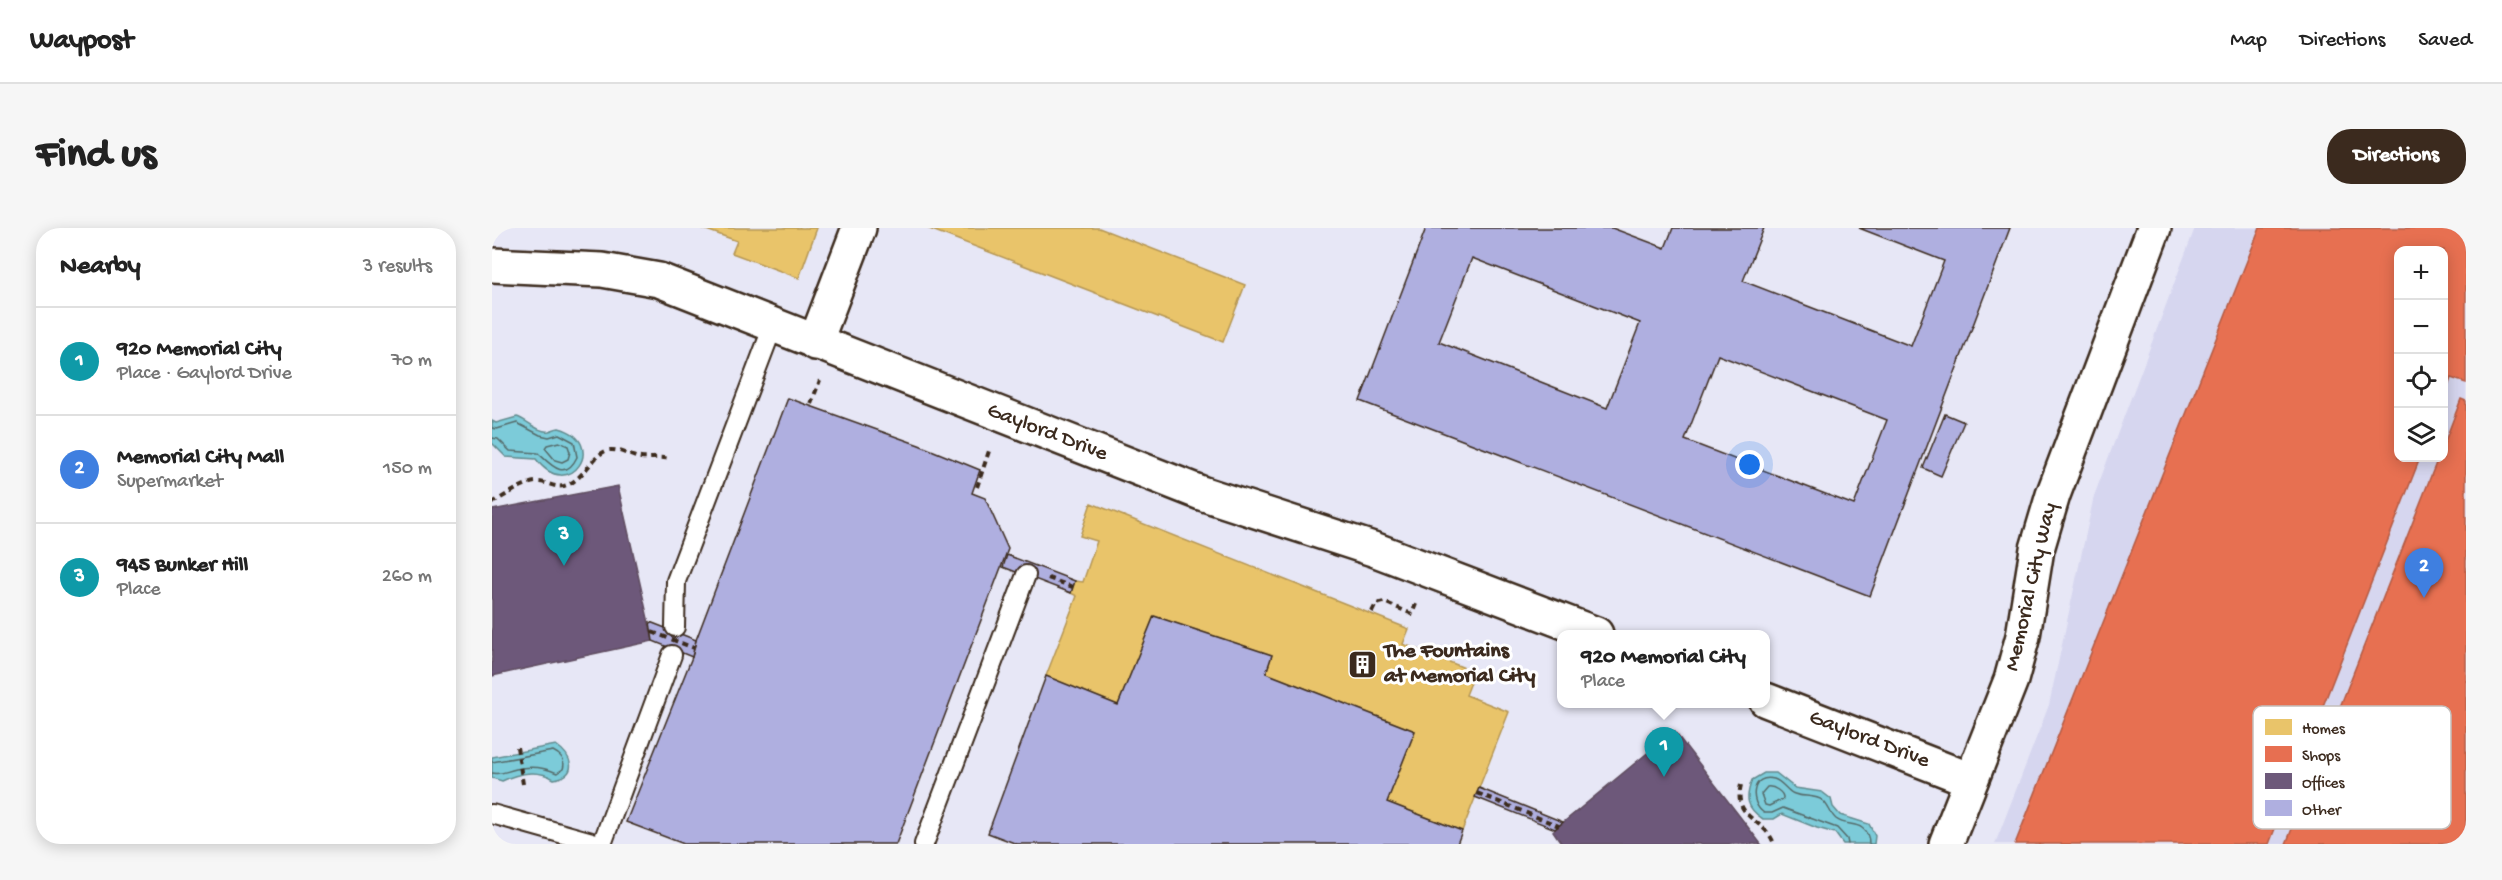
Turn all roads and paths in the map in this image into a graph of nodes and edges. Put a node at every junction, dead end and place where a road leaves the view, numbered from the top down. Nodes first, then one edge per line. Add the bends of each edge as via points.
1 (859, 228) edge
2 (2154, 228) edge
3 (492, 265) edge
4 (773, 326) junction
5 (815, 343) junction
6 (820, 380) dead end
7 (811, 404) dead end
8 (990, 448) dead end
9 (669, 459) dead end
10 (977, 487) dead end
11 (492, 503) edge
12 (1026, 575) dead end
13 (1416, 604) dead end
14 (1372, 612) dead end
15 (675, 627) dead end
16 (1586, 630) edge
17 (651, 632) dead end
18 (694, 648) dead end
19 (672, 656) dead end
20 (1770, 702) edge
21 (516, 747) dead end
22 (1971, 780) junction
23 (523, 784) dead end
24 (1741, 785) dead end
25 (1477, 793) dead end
26 (492, 814) edge
27 (1559, 826) dead end
28 (601, 844) edge
29 (924, 844) edge
30 (1774, 844) edge
31 (1946, 844) edge

1 - 5 street
2 - 22 street, Memorial City Way via 2053,495 2037,549 2023,636 2011,680
3 - 4 street, Gaylord Drive via 602,270 659,280
4 - 5 street, Gaylord Drive
4 - 15 lane via 676,581
5 - 16 street, Gaylord Drive via 1201,493 1376,550
6 - 7 path
8 - 10 path
9 - 11 path via 610,450 603,452 576,481 563,486 526,484
12 - 29 lane
13 - 14 path via 1412,614 1384,603 1376,604
17 - 18 path, bridge
19 - 28 lane
20 - 22 street, Gaylord Drive
21 - 23 path
22 - 31 street, Memorial City Way
24 - 30 path via 1741,805
25 - 27 path
26 - 28 lane

